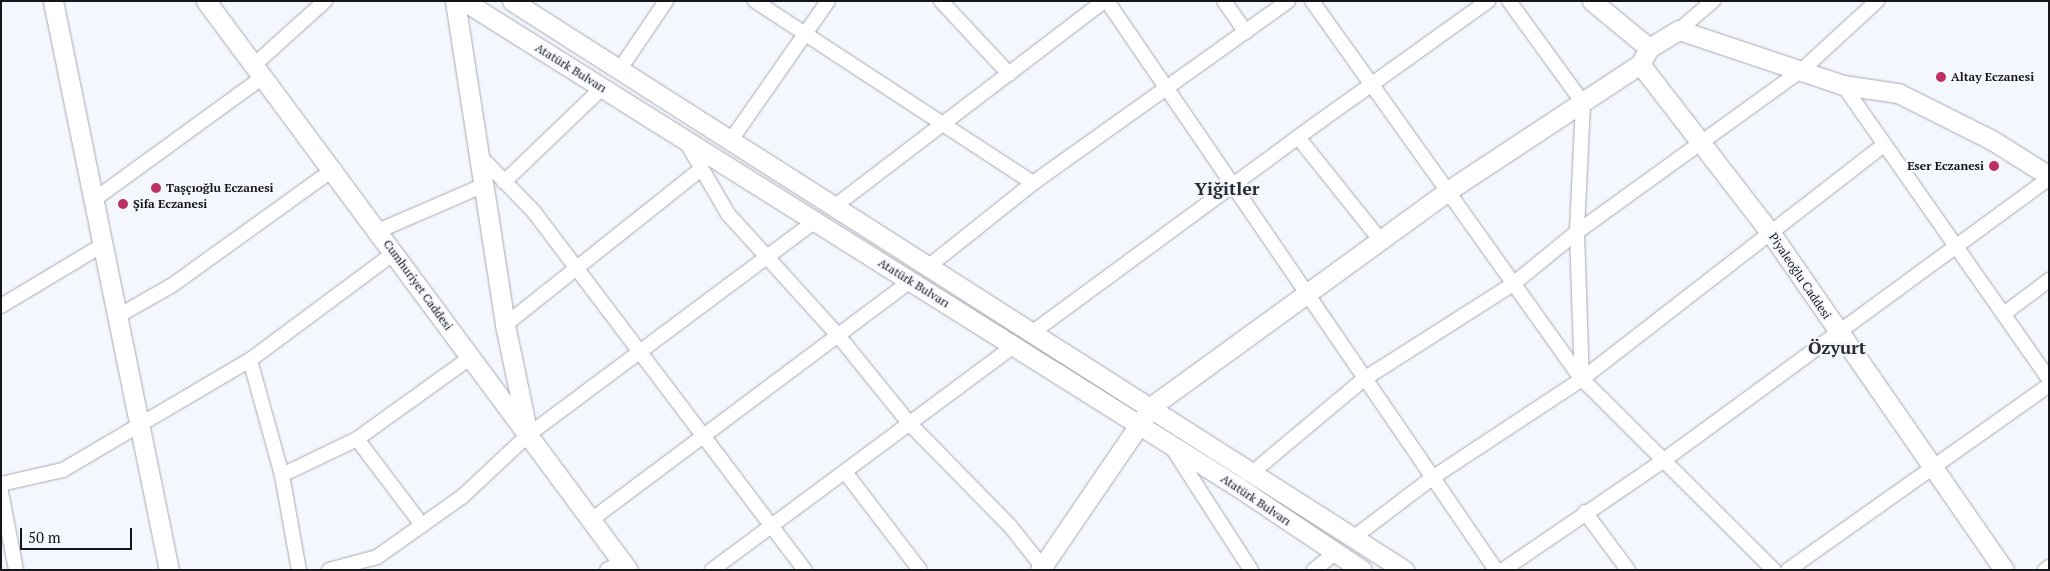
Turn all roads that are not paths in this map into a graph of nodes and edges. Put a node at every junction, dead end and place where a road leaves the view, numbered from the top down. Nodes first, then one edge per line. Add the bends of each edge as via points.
1 (54, 1) edge
2 (206, 1) edge
3 (325, 1) edge
4 (455, 1) edge
5 (464, 1) edge
6 (512, 1) edge
7 (666, 1) edge
8 (755, 1) edge
9 (828, 1) edge
10 (941, 1) edge
11 (1106, 1) edge
12 (1224, 1) edge
13 (1288, 1) edge
14 (1312, 1) edge
15 (1488, 1) edge
16 (1509, 1) edge
17 (1713, 1) edge
18 (1878, 1) edge
19 (1597, 3) edge
20 (1679, 30) junction
21 (1246, 32) junction
22 (806, 36) junction
23 (1644, 56) junction
24 (620, 70) junction
25 (1802, 70) junction
26 (259, 71) junction
27 (1009, 74) junction
28 (1371, 84) junction
29 (1843, 85) junction
30 (602, 88) junction
31 (1166, 89) junction
32 (1583, 103) junction
33 (947, 124) junction
34 (1298, 137) junction
35 (731, 140) junction
36 (1702, 144) junction
37 (1884, 145) junction
38 (476, 153) junction
39 (706, 163) junction
40 (334, 170) junction
41 (2049, 177) edge
42 (504, 182) junction
43 (1033, 183) junction
44 (1234, 185) junction
45 (482, 186) junction
46 (1450, 190) junction
47 (95, 199) junction
48 (835, 206) junction
49 (815, 221) junction
50 (378, 231) junction
51 (1577, 232) junction
52 (1770, 232) junction
53 (1381, 241) junction
54 (104, 244) junction
55 (1959, 246) junction
56 (394, 253) junction
57 (766, 256) junction
58 (930, 266) junction
59 (577, 270) junction
60 (2049, 280) edge
61 (910, 281) junction
62 (1513, 284) junction
63 (1310, 294) junction
64 (1, 306) edge
65 (2005, 313) junction
66 (118, 316) junction
67 (504, 325) junction
68 (1836, 331) junction
69 (1033, 332) junction
70 (837, 334) junction
71 (1014, 346) junction
72 (639, 352) junction
73 (471, 356) junction
74 (250, 360) junction
75 (1364, 379) junction
76 (1582, 379) junction
77 (2049, 379) edge
78 (2049, 385) edge
79 (1152, 406) junction
80 (140, 423) junction
81 (910, 424) junction
82 (1138, 424) junction
83 (528, 435) junction
84 (704, 435) junction
85 (357, 439) junction
86 (1170, 444) junction
87 (1664, 460) junction
88 (1933, 469) junction
89 (845, 472) junction
90 (1253, 472) junction
91 (282, 476) junction
92 (1432, 478) junction
93 (1, 484) edge
94 (1238, 487) junction
95 (1, 492) edge
96 (1585, 512) junction
97 (591, 520) junction
98 (422, 525) junction
99 (773, 526) junction
100 (1353, 538) junction
101 (1335, 553) junction
102 (619, 567) edge
103 (2049, 567) edge
104 (1043, 569) edge
105 (16, 570) edge
106 (169, 570) edge
107 (299, 570) edge
108 (328, 570) edge
109 (712, 570) edge
110 (805, 570) edge
111 (920, 570) edge
112 (1251, 570) edge
113 (1314, 570) edge
114 (1362, 570) edge
115 (1404, 570) edge
116 (1496, 570) edge
117 (1504, 570) edge
118 (1628, 570) edge
119 (1774, 570) edge
120 (1788, 570) edge
121 (2004, 570) edge
122 (2045, 570) edge

1 - 47 main road
2 - 26 main road, Cumhuriyet Caddesi
3 - 26 street
4 - 38 main road
5 - 30 main road, Atatürk Bulvarı
6 - 24 main road, Atatürk Bulvarı
7 - 24 street
8 - 22 street
9 - 22 street
10 - 27 street
11 - 27 street
11 - 31 street
12 - 21 street
13 - 21 street
14 - 28 street
15 - 28 street
16 - 32 street
17 - 20 street
18 - 25 street
19 - 23 main road, Piyaleoğlu Caddesi
20 - 23 main road
20 - 25 main road
21 - 31 street
22 - 33 street
22 - 35 street
23 - 32 main road
23 - 36 main road, Piyaleoğlu Caddesi
24 - 30 main road
24 - 35 main road, Atatürk Bulvarı
25 - 29 main road
25 - 36 street
26 - 40 main road, Cumhuriyet Caddesi
26 - 47 street
27 - 33 street
28 - 34 street
28 - 46 street
29 - 37 street
29 - 41 main road via 1898,92 1992,140
30 - 39 main road, Atatürk Bulvarı via 684,139
30 - 42 street
31 - 43 street
31 - 44 street
32 - 46 main road
32 - 51 street
33 - 43 street
33 - 48 street
34 - 44 street
34 - 53 street
35 - 39 main road
35 - 48 main road, Atatürk Bulvarı
36 - 51 street
36 - 52 main road, Piyaleoğlu Caddesi
37 - 52 street
37 - 55 street
38 - 42 street
38 - 45 main road
39 - 49 main road, Atatürk Bulvarı
39 - 57 street via 728,214
39 - 59 street
40 - 50 main road, Cumhuriyet Caddesi
40 - 66 street via 171,286
41 - 55 street
42 - 59 street via 534,212
43 - 58 street
44 - 63 street
44 - 69 street
45 - 50 street
45 - 67 main road
46 - 53 main road
46 - 62 street
47 - 54 main road
48 - 49 main road
48 - 58 main road, Atatürk Bulvarı
49 - 57 street
49 - 61 main road, Atatürk Bulvarı
50 - 56 main road, Cumhuriyet Caddesi
51 - 62 street
51 - 76 street
52 - 68 main road, Piyaleoğlu Caddesi
52 - 76 street
53 - 63 main road
54 - 64 street
54 - 66 main road
55 - 65 street
55 - 68 street
56 - 73 main road, Cumhuriyet Caddesi
56 - 74 street
57 - 70 street
57 - 72 street
58 - 61 main road
58 - 69 main road, Atatürk Bulvarı
59 - 67 street
59 - 72 street
60 - 65 street
61 - 70 street
61 - 71 main road, Atatürk Bulvarı
62 - 75 street
62 - 76 street
63 - 75 street
63 - 79 main road
65 - 77 street
66 - 80 main road
67 - 83 main road
68 - 87 street
68 - 88 main road, Piyaleoğlu Caddesi
69 - 71 main road
69 - 79 main road, Atatürk Bulvarı
70 - 81 street
70 - 84 street
71 - 81 street
71 - 82 main road, Atatürk Bulvarı
72 - 83 street
72 - 84 street
73 - 83 main road, Cumhuriyet Caddesi
73 - 85 street
74 - 80 street
74 - 91 street
75 - 90 street
75 - 92 street
76 - 87 street
76 - 92 street
78 - 88 street
79 - 82 main road
79 - 90 main road, Atatürk Bulvarı
80 - 93 street via 64,470
80 - 106 main road
81 - 89 street
81 - 104 street via 1010,526
82 - 86 main road, Atatürk Bulvarı
82 - 104 main road
83 - 97 main road, Cumhuriyet Caddesi
83 - 98 street via 462,496
84 - 97 street
84 - 99 street
85 - 91 street
85 - 98 street
86 - 94 main road, Atatürk Bulvarı
86 - 112 street
87 - 96 street
87 - 119 street
88 - 120 street
88 - 121 main road, Piyaleoğlu Caddesi
89 - 99 street
89 - 111 street
90 - 94 main road
90 - 100 main road, Atatürk Bulvarı
91 - 107 street
92 - 100 street
92 - 116 street
94 - 101 main road, Atatürk Bulvarı
95 - 105 street
96 - 117 street
96 - 118 street
97 - 102 main road, Cumhuriyet Caddesi
98 - 108 street via 377,557
99 - 109 street
99 - 110 street
100 - 101 main road
100 - 115 main road, Atatürk Bulvarı
101 - 113 street
101 - 114 main road, Atatürk Bulvarı
103 - 122 street

